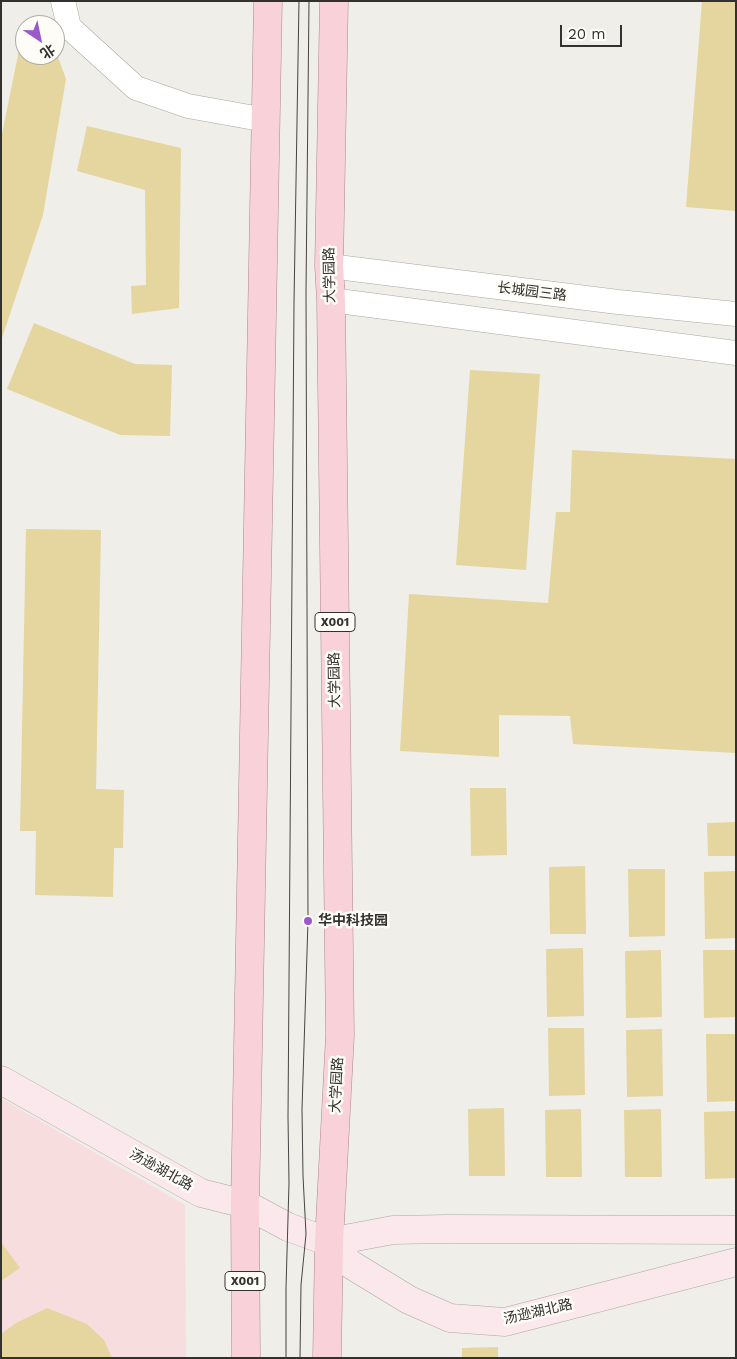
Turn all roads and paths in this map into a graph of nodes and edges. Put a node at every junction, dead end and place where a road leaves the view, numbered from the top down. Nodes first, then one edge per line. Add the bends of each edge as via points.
1 (63, 1) edge
2 (268, 1) edge
3 (334, 1) edge
4 (266, 120) junction
5 (329, 266) junction
6 (331, 300) junction
7 (736, 314) edge
8 (736, 353) edge
9 (1, 1080) edge
10 (245, 1204) junction
11 (736, 1230) edge
12 (329, 1242) junction
13 (736, 1262) edge
14 (246, 1358) edge
15 (327, 1358) edge

1 - 4 street via 69,27 136,88 188,106
2 - 4 main road, X001
3 - 5 main road, 大学园路 / X001
4 - 10 main road, X001
5 - 6 main road, 大学园路 / X001
5 - 7 street, 长城园三路
6 - 8 street
6 - 12 main road, 大学园路 / X001 via 340,1035
9 - 10 main road, 汤逊湖北路 via 201,1193
10 - 12 main road, 汤逊湖北路 via 288,1227
10 - 14 main road, X001
11 - 12 main road via 394,1230
12 - 13 main road, 汤逊湖北路 via 350,1264 409,1300 450,1318 505,1322
12 - 15 main road, 大学园路 / X001

